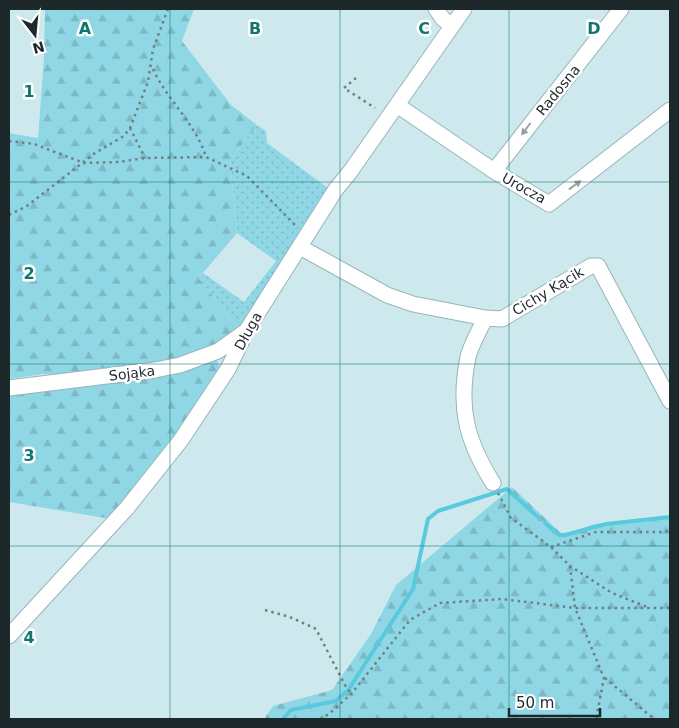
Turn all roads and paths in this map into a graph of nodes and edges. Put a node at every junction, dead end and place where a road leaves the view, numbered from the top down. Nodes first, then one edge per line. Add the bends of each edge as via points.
1 (168, 9) edge
2 (436, 9) edge
3 (464, 9) edge
4 (622, 9) edge
5 (452, 25) junction
6 (152, 68) junction
7 (356, 78) dead end
8 (397, 105) junction
9 (375, 108) dead end
10 (670, 110) edge
11 (130, 128) junction
12 (9, 141) edge
13 (206, 157) junction
14 (145, 158) junction
15 (84, 162) junction
16 (494, 171) junction
17 (9, 215) edge
18 (303, 242) junction
19 (485, 318) junction
20 (247, 330) junction
21 (218, 351) junction
22 (228, 369) junction
23 (9, 388) edge
24 (670, 402) edge
25 (496, 488) joint
26 (670, 530) edge
27 (551, 547) junction
28 (570, 566) junction
29 (574, 608) junction
30 (648, 608) junction
31 (670, 608) edge
32 (265, 610) dead end
33 (9, 636) edge
34 (604, 678) junction
35 (352, 692) junction
36 (320, 719) edge
37 (596, 719) edge
38 (654, 719) edge

1 - 6 path via 153,49
2 - 5 street via 442,19
3 - 5 street, Długa
4 -> 16 street, Radosna
5 - 8 street, Długa
6 - 11 path
6 - 13 path via 163,90 185,117
7 - 9 path via 344,88
8 - 16 street, Urocza
8 - 18 street, Długa via 336,189
16 -> 10 street, Urocza via 549,204
11 - 14 path
11 - 15 path via 124,136
12 - 15 path via 34,144
13 - 14 path
13 - 18 path via 247,176 289,217
14 - 15 path
15 - 17 path via 27,206
18 - 19 street, Cichy Kącik via 387,295 422,306
18 - 20 street, Długa
19 - 24 street, Cichy Kącik via 502,319 591,266 598,266
19 - 25 street via 469,355 465,423 473,446
20 - 21 street, Sojąka
20 - 22 street, Długa
21 - 22 street
21 - 23 street, Sojąka via 155,370
22 - 33 street, Długa via 181,440 127,508
25 - 27 path via 511,518
26 - 27 path via 596,532
27 - 28 path
28 - 29 path
28 - 30 path via 612,593
29 - 30 path
29 - 34 path
29 - 35 path via 502,600 440,603 410,620
30 - 31 path
32 - 35 path via 316,629 347,689
34 - 37 path
34 - 38 path
35 - 36 path

